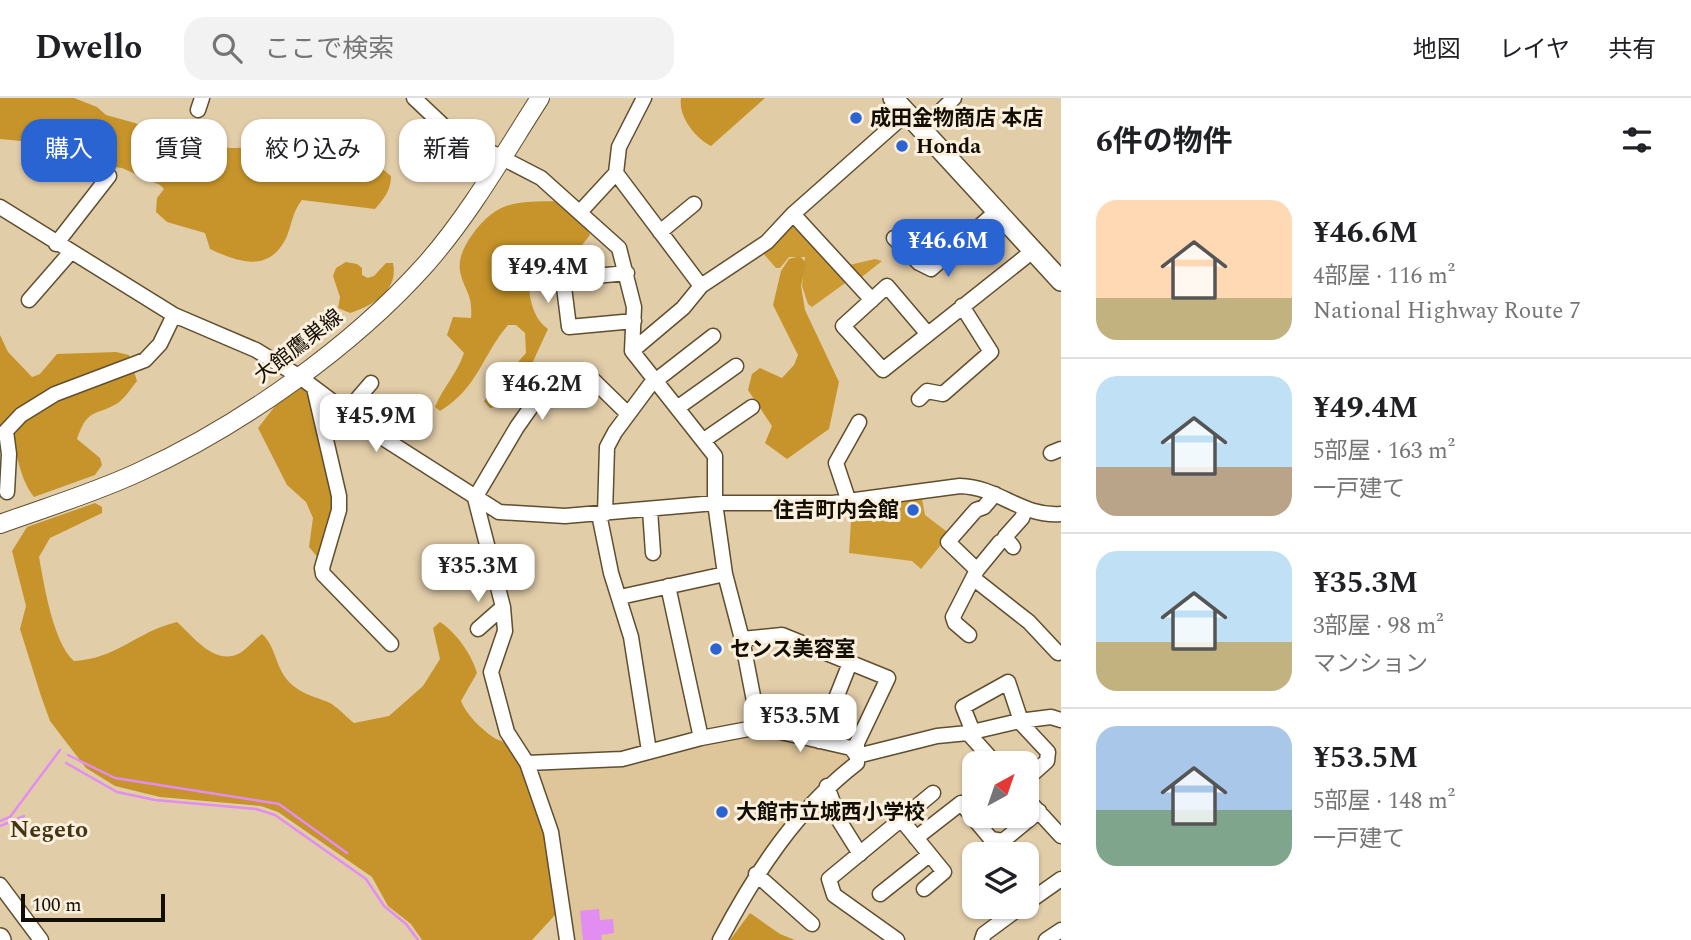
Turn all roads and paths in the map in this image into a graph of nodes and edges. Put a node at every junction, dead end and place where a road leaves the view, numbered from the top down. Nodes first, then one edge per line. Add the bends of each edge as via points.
1 (414, 98) edge
2 (540, 98) edge
3 (644, 98) edge
4 (954, 98) edge
5 (900, 105) edge
6 (922, 129) junction
7 (501, 158) junction
8 (616, 173) junction
9 (104, 182) edge
10 (694, 204) dead end
11 (0, 207) edge
12 (997, 211) junction
13 (580, 212) junction
14 (793, 214) junction
15 (660, 232) junction
16 (894, 238) dead end
17 (56, 244) junction
18 (1034, 250) junction
19 (70, 253) junction
20 (627, 273) junction
21 (1061, 281) edge
22 (701, 286) junction
23 (29, 299) dead end
24 (872, 300) junction
25 (962, 306) junction
26 (174, 316) junction
27 (634, 321) junction
28 (927, 333) junction
29 (713, 337) dead end
30 (632, 351) junction
31 (736, 366) dead end
32 (655, 381) junction
33 (307, 382) junction
34 (371, 383) dead end
35 (919, 399) dead end
36 (393, 405) dead end
37 (752, 407) dead end
38 (677, 408) junction
39 (346, 412) junction
40 (628, 414) junction
41 (859, 422) dead end
42 (373, 431) junction
43 (704, 440) junction
44 (6, 492) dead end
45 (995, 494) junction
46 (475, 498) junction
47 (849, 502) junction
48 (715, 503) junction
49 (650, 510) junction
50 (1025, 510) junction
51 (602, 514) junction
52 (1061, 514) edge
53 (1, 521) edge
54 (653, 553) dead end
55 (725, 574) junction
56 (975, 574) junction
57 (668, 586) junction
58 (620, 597) junction
59 (503, 607) junction
60 (478, 629) dead end
61 (970, 635) dead end
62 (742, 639) junction
63 (391, 644) dead end
64 (1058, 653) dead end
65 (850, 663) junction
66 (1061, 720) edge
67 (1020, 721) junction
68 (760, 727) junction
69 (970, 733) junction
70 (701, 738) junction
71 (819, 741) junction
72 (649, 751) junction
73 (985, 751) edge
74 (857, 756) junction
75 (527, 763) junction
76 (1040, 767) edge
77 (827, 786) junction
78 (933, 793) dead end
79 (962, 804) edge
80 (1040, 812) edge
81 (900, 818) junction
82 (981, 828) edge
83 (1019, 828) edge
84 (1061, 836) edge
85 (916, 838) junction
86 (860, 854) junction
87 (929, 855) junction
88 (756, 874) junction
89 (1061, 879) edge
90 (0, 885) edge
91 (924, 889) dead end
92 (880, 894) dead end
93 (1039, 895) edge
94 (1004, 919) edge
95 (813, 924) dead end
96 (1061, 930) edge
97 (41, 940) edge
98 (567, 940) edge
99 (720, 940) edge
100 (897, 940) edge
101 (982, 940) edge
102 (1047, 940) edge

1 - 7 street via 448,130
2 - 7 main road, 大館鷹巣線
3 - 8 street via 619,148
4 - 6 street
5 - 6 highway
5 - 14 street
6 - 12 highway
7 - 13 street via 541,178
7 - 33 main road, 大館鷹巣線 via 425,266
8 - 13 street
8 - 15 street
9 - 17 street
10 - 15 street
11 - 17 street
12 - 16 street via 931,270
12 - 18 highway
13 - 20 street via 619,248
14 - 22 street via 767,242
14 - 24 street
15 - 22 street
17 - 19 street
18 - 21 highway
18 - 25 street
19 - 23 street
19 - 26 street
20 - 27 street
20 - 27 street via 563,279 569,327
22 - 30 street via 683,308
24 - 28 street via 887,286
24 - 28 street via 843,326 883,370
25 - 28 street
25 - 35 street via 992,352 943,394 927,391
26 - 33 street via 256,350
26 - 44 street via 160,344 145,360 55,394 13,423 6,431
27 - 30 street
29 - 32 street
30 - 32 street
31 - 38 street
32 - 38 street
32 - 40 street
33 - 39 street
33 - 53 main road, 大館鷹巣線 via 140,472
33 - 63 street via 339,496 323,574
34 - 39 street
36 - 42 street
37 - 43 street
38 - 43 street
39 - 42 street
40 - 46 street via 586,373 545,391 517,426
40 - 51 street via 607,447
41 - 47 street via 836,463
42 - 46 street
43 - 48 street via 715,456
45 - 47 street via 976,486 960,486
45 - 50 street
45 - 56 street via 948,542
46 - 51 street via 499,512
46 - 59 street
47 - 48 street
48 - 49 street
48 - 55 street
49 - 51 street
49 - 54 street
50 - 52 street
50 - 56 street via 1005,537 1006,545
51 - 58 street via 611,573
55 - 57 street
55 - 62 street
56 - 61 street via 953,617
56 - 64 street
57 - 58 street
57 - 70 street
58 - 72 street
59 - 60 street
59 - 75 street via 505,631 491,672 508,732
62 - 65 street via 782,635
62 - 68 street
65 - 71 street
65 - 74 street via 888,678 857,743
66 - 67 street
67 - 69 street
67 - 69 street via 1008,682 963,707
67 - 76 street via 1048,752
68 - 70 street
68 - 71 street
69 - 73 street
69 - 74 street via 937,736
70 - 72 street
71 - 74 street via 851,748
72 - 75 street via 622,759
74 - 77 street via 857,763
75 - 98 street via 551,832
77 - 86 street via 840,822
77 - 88 street
78 - 81 street
79 - 85 street
80 - 84 street
81 - 85 street
81 - 86 street
82 - 83 street via 990,839 1003,841
85 - 87 street
86 - 100 street via 829,879 834,895
87 - 91 street via 944,872
87 - 92 street
88 - 95 street
88 - 99 street
89 - 93 street
90 - 97 street
94 - 101 street
96 - 102 street

